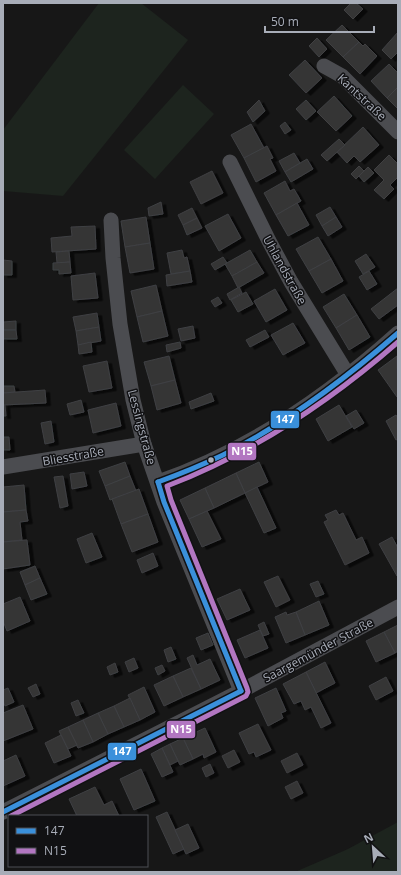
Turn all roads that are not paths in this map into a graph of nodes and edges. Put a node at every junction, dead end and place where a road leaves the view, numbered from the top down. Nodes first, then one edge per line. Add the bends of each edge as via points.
1 (324, 66) dead end
2 (398, 132) edge
3 (230, 162) dead end
4 (111, 220) dead end
5 (398, 333) edge
6 (348, 375) junction
7 (144, 444) junction
8 (3, 467) edge
9 (158, 482) junction
10 (398, 607) edge
11 (241, 691) junction
12 (3, 812) edge

1 - 2 street, Kantstraße via 342,76
3 - 6 street, Uhlandstraße via 291,282
4 - 7 street, Lessingstraße via 120,324 133,400
5 - 6 street
6 - 9 street via 255,437 178,475
7 - 8 street, Bliesstraße
7 - 9 street, Lessingstraße
9 - 11 street, Lessingstraße
10 - 11 street, Saargemünder Straße
11 - 12 street, Saargemünder Straße

